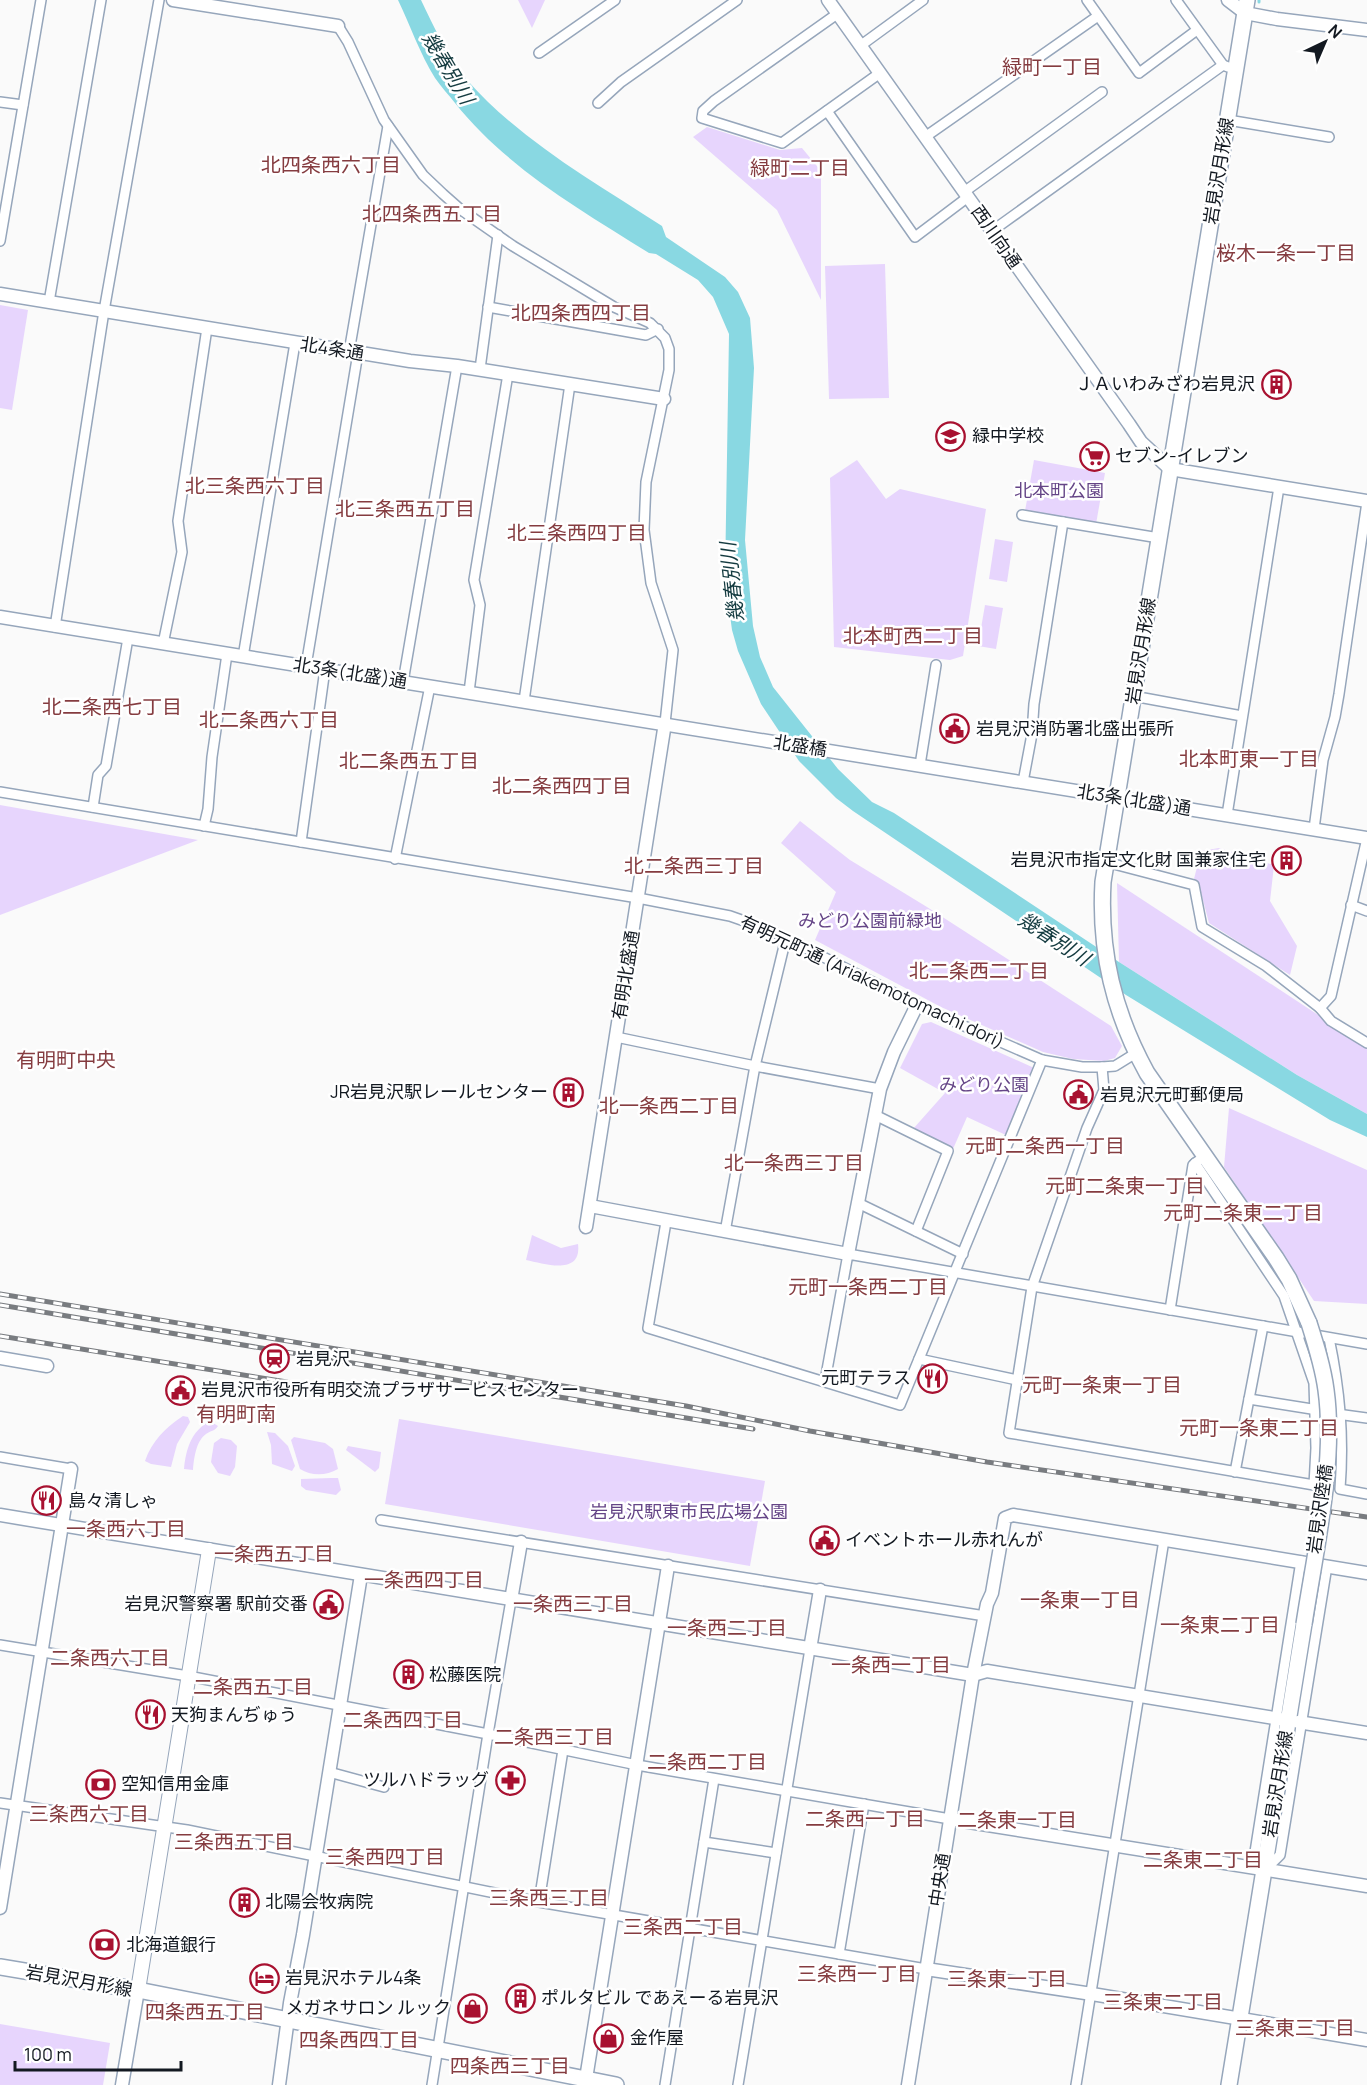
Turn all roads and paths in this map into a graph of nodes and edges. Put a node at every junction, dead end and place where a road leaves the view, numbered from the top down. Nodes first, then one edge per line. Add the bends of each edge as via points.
1 (41, 0) edge
2 (101, 0) edge
3 (159, 0) edge
4 (173, 0) edge
5 (615, 0) edge
6 (737, 0) edge
7 (828, 0) edge
8 (924, 0) edge
9 (1087, 0) edge
10 (1176, 0) edge
11 (1228, 0) edge
12 (213, 3) edge
13 (1246, 6) edge
14 (837, 14) junction
15 (1098, 15) junction
16 (338, 26) joint
17 (1197, 30) junction
18 (1367, 30) edge
19 (860, 46) junction
20 (539, 53) dead end
21 (1229, 68) junction
22 (880, 73) junction
23 (1102, 92) dead end
24 (0, 102) edge
25 (598, 103) dead end
26 (23, 105) junction
27 (827, 111) junction
28 (1228, 120) junction
29 (388, 126) junction
30 (925, 137) junction
31 (1329, 137) dead end
32 (966, 194) junction
33 (992, 231) junction
34 (498, 236) junction
35 (0, 241) edge
36 (0, 294) edge
37 (49, 302) junction
38 (488, 307) junction
39 (104, 311) junction
40 (207, 328) junction
41 (658, 329) junction
42 (295, 343) junction
43 (353, 352) junction
44 (457, 366) junction
45 (480, 369) junction
46 (508, 374) junction
47 (570, 384) junction
48 (664, 399) junction
49 (1170, 469) junction
50 (1279, 487) junction
51 (1367, 501) edge
52 (1022, 515) dead end
53 (1063, 522) junction
54 (1159, 538) junction
55 (0, 618) edge
56 (55, 627) junction
57 (128, 638) junction
58 (163, 644) junction
59 (227, 654) junction
60 (243, 657) junction
61 (936, 665) dead end
62 (306, 666) junction
63 (325, 669) junction
64 (403, 682) junction
65 (430, 686) junction
66 (469, 692) junction
67 (1133, 696) junction
68 (524, 701) junction
69 (1242, 716) junction
70 (665, 723) junction
71 (700, 729) joint
72 (901, 762) joint
73 (920, 765) junction
74 (1023, 782) junction
75 (0, 792) edge
76 (1117, 797) junction
77 (93, 807) junction
78 (1227, 815) junction
79 (204, 826) junction
80 (1314, 829) junction
81 (1367, 838) edge
82 (301, 842) junction
83 (395, 859) junction
84 (1106, 862) junction
85 (638, 898) junction
86 (1351, 905) junction
87 (1367, 911) edge
88 (786, 938) junction
89 (917, 1005) junction
90 (1320, 1008) junction
91 (616, 1037) junction
92 (1367, 1043) edge
93 (1133, 1049) junction
94 (1042, 1060) junction
95 (755, 1066) junction
96 (1102, 1067) junction
97 (880, 1089) junction
98 (875, 1115) junction
99 (1200, 1159) junction
100 (858, 1203) junction
101 (590, 1206) junction
102 (666, 1222) junction
103 (586, 1227) dead end
104 (916, 1231) junction
105 (725, 1232) junction
106 (848, 1254) junction
107 (963, 1254) junction
108 (955, 1274) junction
109 (1032, 1287) junction
110 (1170, 1310) junction
111 (1263, 1326) junction
112 (1303, 1327) junction
113 (1329, 1338) junction
114 (1367, 1344) edge
115 (0, 1358) edge
116 (919, 1359) junction
117 (47, 1366) dead end
118 (1017, 1380) junction
119 (825, 1381) junction
120 (1249, 1399) junction
121 (1314, 1409) junction
122 (1342, 1414) junction
123 (1367, 1418) edge
124 (0, 1457) edge
125 (71, 1469) joint
126 (1236, 1472) junction
127 (1314, 1485) junction
128 (1340, 1489) junction
129 (1367, 1494) edge
130 (0, 1515) edge
131 (381, 1520) dead end
132 (62, 1526) junction
133 (1164, 1540) junction
134 (521, 1542) junction
135 (209, 1550) junction
136 (1301, 1562) junction
137 (668, 1566) junction
138 (1327, 1566) junction
139 (1367, 1573) edge
140 (361, 1575) junction
141 (820, 1590) junction
142 (511, 1600) junction
143 (985, 1616) junction
144 (660, 1624) junction
145 (1304, 1624) joint
146 (0, 1645) edge
147 (810, 1649) junction
148 (41, 1652) junction
149 (973, 1675) junction
150 (188, 1676) junction
151 (1139, 1696) junction
152 (339, 1706) junction
153 (1278, 1719) junction
154 (1300, 1722) junction
155 (1367, 1733) edge
156 (488, 1734) junction
157 (563, 1750) junction
158 (637, 1766) junction
159 (329, 1773) junction
160 (714, 1779) junction
161 (384, 1786) dead end
162 (786, 1791) junction
163 (0, 1803) edge
164 (864, 1804) junction
165 (17, 1806) junction
166 (950, 1819) junction
167 (164, 1828) junction
168 (704, 1842) junction
169 (1115, 1845) junction
170 (776, 1853) junction
171 (316, 1857) junction
172 (1264, 1871) junction
173 (1367, 1886) edge
174 (464, 1887) junction
175 (539, 1902) junction
176 (0, 1908) edge
177 (612, 1915) junction
178 (690, 1928) junction
179 (762, 1939) junction
180 (839, 1954) junction
181 (0, 1967) edge
182 (926, 1969) junction
183 (138, 1990) junction
184 (1092, 1994) junction
185 (1240, 2019) junction
186 (289, 2020) junction
187 (1367, 2040) edge
188 (438, 2049) junction
189 (585, 2082) edge
190 (122, 2085) edge
191 (279, 2085) edge
192 (432, 2085) edge
193 (616, 2085) edge
194 (665, 2085) edge
195 (738, 2085) edge
196 (908, 2085) edge
197 (1076, 2085) edge
198 (1229, 2085) edge

1 - 26 street
2 - 37 street
3 - 39 street
4 - 12 street
5 - 20 street
6 - 25 street via 621,82
7 - 14 street, 西川向通
8 - 19 street
9 - 15 street
10 - 17 street
11 - 13 street
12 - 16 street
13 - 18 street via 1276,19
13 - 21 main road, 岩見沢月形線
14 - 19 street, 西川向通
14 - 27 street via 714,101 703,111 702,118 782,143
15 - 17 street via 1138,73
15 - 30 street
16 - 29 street
17 - 21 street
19 - 22 street, 西川向通
21 - 28 main road, 岩見沢月形線
21 - 33 street
22 - 27 street
22 - 30 street, 西川向通
23 - 32 street
24 - 26 street
26 - 35 street
27 - 32 street via 915,237
28 - 31 street
28 - 49 main road, 岩見沢月形線
29 - 34 street via 423,175 460,209
29 - 43 street
30 - 32 street, 西川向通
32 - 33 street, 西川向通
33 - 49 street, 西川向通 via 1141,442
34 - 38 street
34 - 41 street via 614,308
36 - 37 street, 北4条通
37 - 39 street, 北4条通
38 - 41 street via 646,335
38 - 45 street
39 - 40 street, 北4条通
39 - 56 street
40 - 42 street, 北4条通
40 - 58 street via 178,521 182,552
41 - 48 street via 669,349
42 - 43 street, 北4条通
42 - 60 street
43 - 44 street, 北4条通
43 - 62 street
44 - 45 street, 北4条通
44 - 64 street
45 - 46 street, 北4条通
46 - 47 street, 北4条通
46 - 66 street via 474,580 480,604
47 - 48 street, 北4条通
47 - 68 street
48 - 70 street via 645,482 644,530 651,583 673,650
49 - 50 street
49 - 54 main road, 岩見沢月形線
50 - 51 street
50 - 69 street
51 - 80 street via 1340,694 1323,760
52 - 53 street
53 - 54 street
53 - 74 street
54 - 67 main road, 岩見沢月形線
55 - 56 street, 北3条(北盛)通
56 - 57 street, 北3条(北盛)通
57 - 58 street, 北3条(北盛)通
57 - 77 street via 106,766 98,775
58 - 59 street, 北3条(北盛)通
59 - 60 street, 北3条(北盛)通
59 - 79 street
60 - 62 street, 北3条(北盛)通
61 - 73 street
62 - 63 street, 北3条(北盛)通
63 - 64 street, 北3条(北盛)通
63 - 82 street
64 - 65 street, 北3条(北盛)通
65 - 66 street, 北3条(北盛)通
65 - 83 street
66 - 68 street, 北3条(北盛)通
67 - 69 street
67 - 76 main road, 岩見沢月形線
68 - 70 street, 北3条(北盛)通
69 - 78 street
70 - 71 street, 北3条(北盛)通
70 - 85 street, 有明北盛通
71 - 72 street, 北盛橋
72 - 73 street, 北3条(北盛)通
73 - 74 street, 北3条(北盛)通
74 - 76 street, 北3条(北盛)通
75 - 77 street, 有明元町通 (Ariakemotomachi dori)
76 - 78 street, 北3条(北盛)通
76 - 84 main road, 岩見沢月形線
77 - 79 street, 有明元町通 (Ariakemotomachi dori)
78 - 80 street, 北3条(北盛)通
79 - 82 street, 有明元町通 (Ariakemotomachi dori)
80 - 81 street, 北3条(北盛)通
81 - 86 street
82 - 83 street, 有明元町通 (Ariakemotomachi dori)
83 - 85 street, 有明元町通 (Ariakemotomachi dori)
84 - 90 street via 1194,885 1202,927 1266,966
84 - 93 main road, 岩見沢月形線 via 1101,915 1108,970
85 - 88 street, 有明元町通 (Ariakemotomachi dori) via 730,916
85 - 91 street, 有明北盛通
86 - 87 street
86 - 90 street via 1331,996
88 - 89 street, 有明元町通 (Ariakemotomachi dori)
88 - 95 street
89 - 94 street, 有明元町通 (Ariakemotomachi dori)
89 - 97 street
90 - 92 street via 1331,1021
91 - 95 street
91 - 101 street, 有明北盛通
93 - 96 street, 有明元町通 (Ariakemotomachi dori) via 1114,1066
93 - 99 main road, 岩見沢月形線
94 - 96 street, 有明元町通 (Ariakemotomachi dori)
94 - 107 street
95 - 97 street
95 - 105 street
96 - 109 street via 1104,1089
97 - 98 street
98 - 100 street
98 - 104 street via 948,1151
99 - 110 street via 1193,1165
99 - 112 main road, 岩見沢月形線 via 1289,1278
100 - 104 street
100 - 106 street
101 - 102 street
101 - 103 street, 有明北盛通
102 - 105 street
102 - 119 street via 648,1328
104 - 107 street
105 - 106 street
106 - 108 street
106 - 119 street
107 - 108 street
108 - 109 street
108 - 116 street
109 - 110 street
109 - 118 street
110 - 111 street
111 - 112 street
111 - 120 street
112 - 113 street
112 - 121 street via 1314,1383
112 - 145 main road, 岩見沢陸橋, bridge via 1321,1361 1329,1431
113 - 114 street
113 - 122 street
115 - 117 street
116 - 118 street
116 - 119 street via 900,1405
118 - 126 street via 1008,1433
120 - 121 street
120 - 126 street
121 - 122 street
121 - 127 street
122 - 123 street
122 - 128 street
124 - 125 street
125 - 132 street
126 - 127 street
127 - 128 street
128 - 129 street
130 - 132 street
131 - 134 street
132 - 135 street
132 - 148 street
133 - 136 street, 中央通
133 - 143 street, 中央通 via 1009,1516 1003,1521
133 - 151 street
134 - 137 street
134 - 142 street
135 - 140 street
135 - 150 main road
136 - 138 street, 中央通
136 - 153 street
137 - 141 street
137 - 144 street
138 - 139 street, 中央通
138 - 154 street
140 - 142 street
140 - 152 street
141 - 143 street
141 - 147 street
142 - 144 street
142 - 156 street
143 - 149 street, 中央通
144 - 147 street
144 - 158 street
145 - 172 main road, 岩見沢月形線
146 - 148 street
147 - 149 street
147 - 162 street
148 - 150 street
148 - 165 street
149 - 151 street via 987,1671
149 - 166 street, 中央通
150 - 152 street
150 - 167 main road
151 - 153 street
151 - 169 street
152 - 156 street
152 - 159 street
153 - 172 street via 1256,1852
154 - 155 street
154 - 172 street via 1280,1856
156 - 157 street
156 - 174 street
157 - 158 street
157 - 175 street
158 - 160 street
158 - 177 street
159 - 161 street
159 - 171 street
160 - 162 street
160 - 168 street
162 - 164 street
162 - 170 street
163 - 165 street
164 - 166 street
164 - 180 street
165 - 167 street
165 - 176 street
166 - 169 street
166 - 182 street, 中央通
167 - 171 street
167 - 183 main road
168 - 170 street
168 - 178 street
169 - 172 street
169 - 184 street
170 - 179 street
171 - 174 street
171 - 186 street
172 - 173 street
172 - 185 main road, 岩見沢月形線
174 - 175 street
174 - 188 street
175 - 177 street
177 - 178 street
177 - 189 street
178 - 179 street
178 - 194 street
179 - 180 street
179 - 195 street
180 - 182 street
181 - 183 main road, 岩見沢月形線
182 - 184 street
182 - 196 street, 中央通
183 - 186 main road, 岩見沢月形線
183 - 190 street
184 - 185 street
184 - 197 street
185 - 187 street
185 - 198 main road, 岩見沢月形線
186 - 188 main road, 岩見沢月形線
186 - 191 street
188 - 189 main road, 岩見沢月形線
188 - 192 street
189 - 193 main road, 岩見沢月形線

